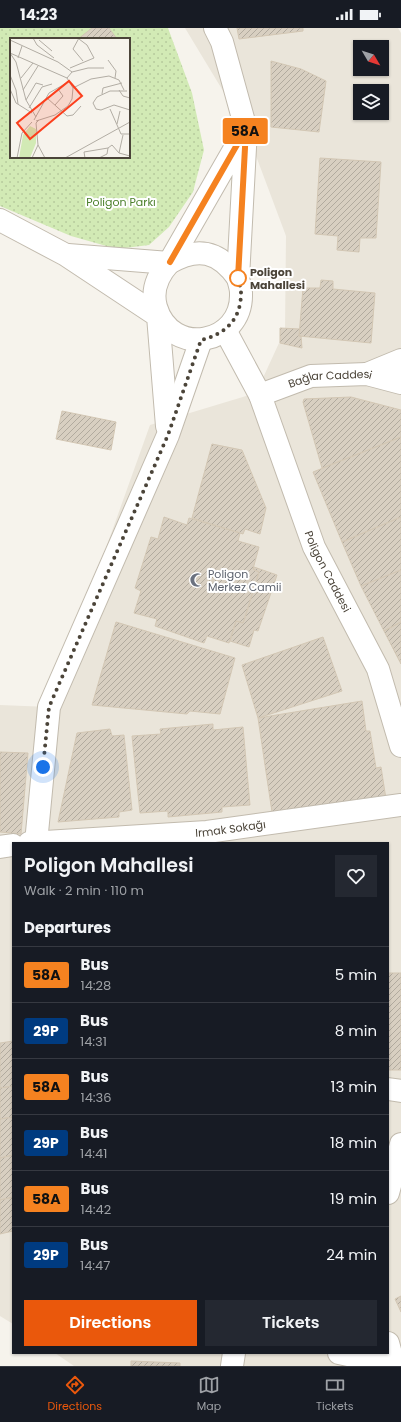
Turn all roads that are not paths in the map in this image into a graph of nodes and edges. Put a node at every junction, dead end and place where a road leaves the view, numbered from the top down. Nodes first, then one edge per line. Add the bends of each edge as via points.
1 (215, 28) edge
2 (246, 129) junction
3 (0, 220) edge
4 (66, 255) junction
5 (170, 262) junction
6 (238, 278) junction
7 (158, 316) junction
8 (225, 330) junction
9 (201, 340) junction
10 (401, 360) edge
11 (367, 374) junction
12 (401, 383) edge
13 (260, 395) junction
14 (168, 435) junction
15 (401, 746) edge
16 (401, 805) edge
17 (207, 837) edge
18 (34, 842) edge
19 (63, 842) edge
20 (12, 845) edge
21 (0, 847) edge
22 (389, 1089) edge
23 (401, 1091) edge
24 (401, 1144) edge
25 (389, 1189) edge
26 (389, 1345) edge
27 (234, 1354) edge
28 (344, 1354) edge
29 (398, 1365) edge
30 (232, 1366) edge

1 - 2 street via 222,42
2 - 5 street
2 - 6 street
3 - 4 street
4 - 5 street
4 - 7 street
5 - 6 street via 194,252 208,253 230,266
5 - 7 street via 160,273 154,287 154,302
6 - 8 street via 240,306 234,320
7 - 9 street via 176,334 188,339
7 - 14 street
8 - 9 street
8 - 13 street, Poligon Caddesi
9 - 14 street
10 - 11 street
11 - 12 street, Bağlar Caddesi
11 - 13 street, Bağlar Caddesi via 311,376
13 - 15 street, Poligon Caddesi via 314,547 378,669
14 - 18 street via 49,707
16 - 17 street, Irmak Sokağı
17 - 19 street, Irmak Sokağı
20 - 21 street
22 - 23 street
24 - 25 street
26 - 29 street
27 - 30 street
28 - 29 street

